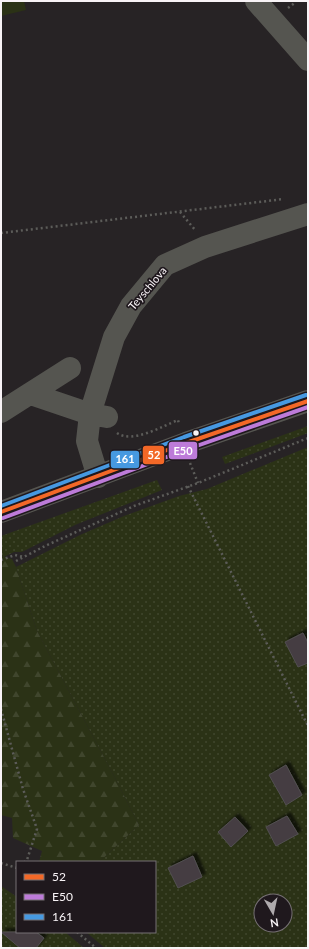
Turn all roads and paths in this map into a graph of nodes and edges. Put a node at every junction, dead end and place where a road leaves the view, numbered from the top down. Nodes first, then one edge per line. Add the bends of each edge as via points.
1 (256, 1) edge
2 (308, 60) edge
3 (290, 199) dead end
4 (308, 214) edge
5 (1, 233) edge
6 (70, 368) dead end
7 (31, 394) junction
8 (308, 401) edge
9 (1, 412) edge
10 (99, 415) junction
11 (178, 420) dead end
12 (308, 438) edge
13 (190, 463) dead end
14 (98, 477) junction
15 (198, 482) junction
16 (188, 486) junction
17 (1, 512) edge
18 (24, 557) junction
19 (1, 560) edge
20 (16, 561) dead end
21 (1, 709) edge
22 (308, 726) edge
23 (26, 861) edge
24 (1, 863) edge
25 (16, 869) edge
26 (78, 933) edge
27 (96, 948) edge

1 - 2 street
3 - 5 path
4 - 10 street, Teyschlova via 205,247 165,265 131,306 114,337
6 - 7 street
7 - 9 street
7 - 10 street
8 - 14 street via 186,443
10 - 11 path via 114,431 127,437 135,437
10 - 14 street, Teyschlova via 87,441
12 - 15 path
13 - 15 path
14 - 17 street
15 - 16 path
16 - 18 path via 134,506
16 - 22 path
18 - 19 path via 15,555
18 - 20 path
21 - 23 path via 22,789 37,830
24 - 25 path
26 - 27 path

